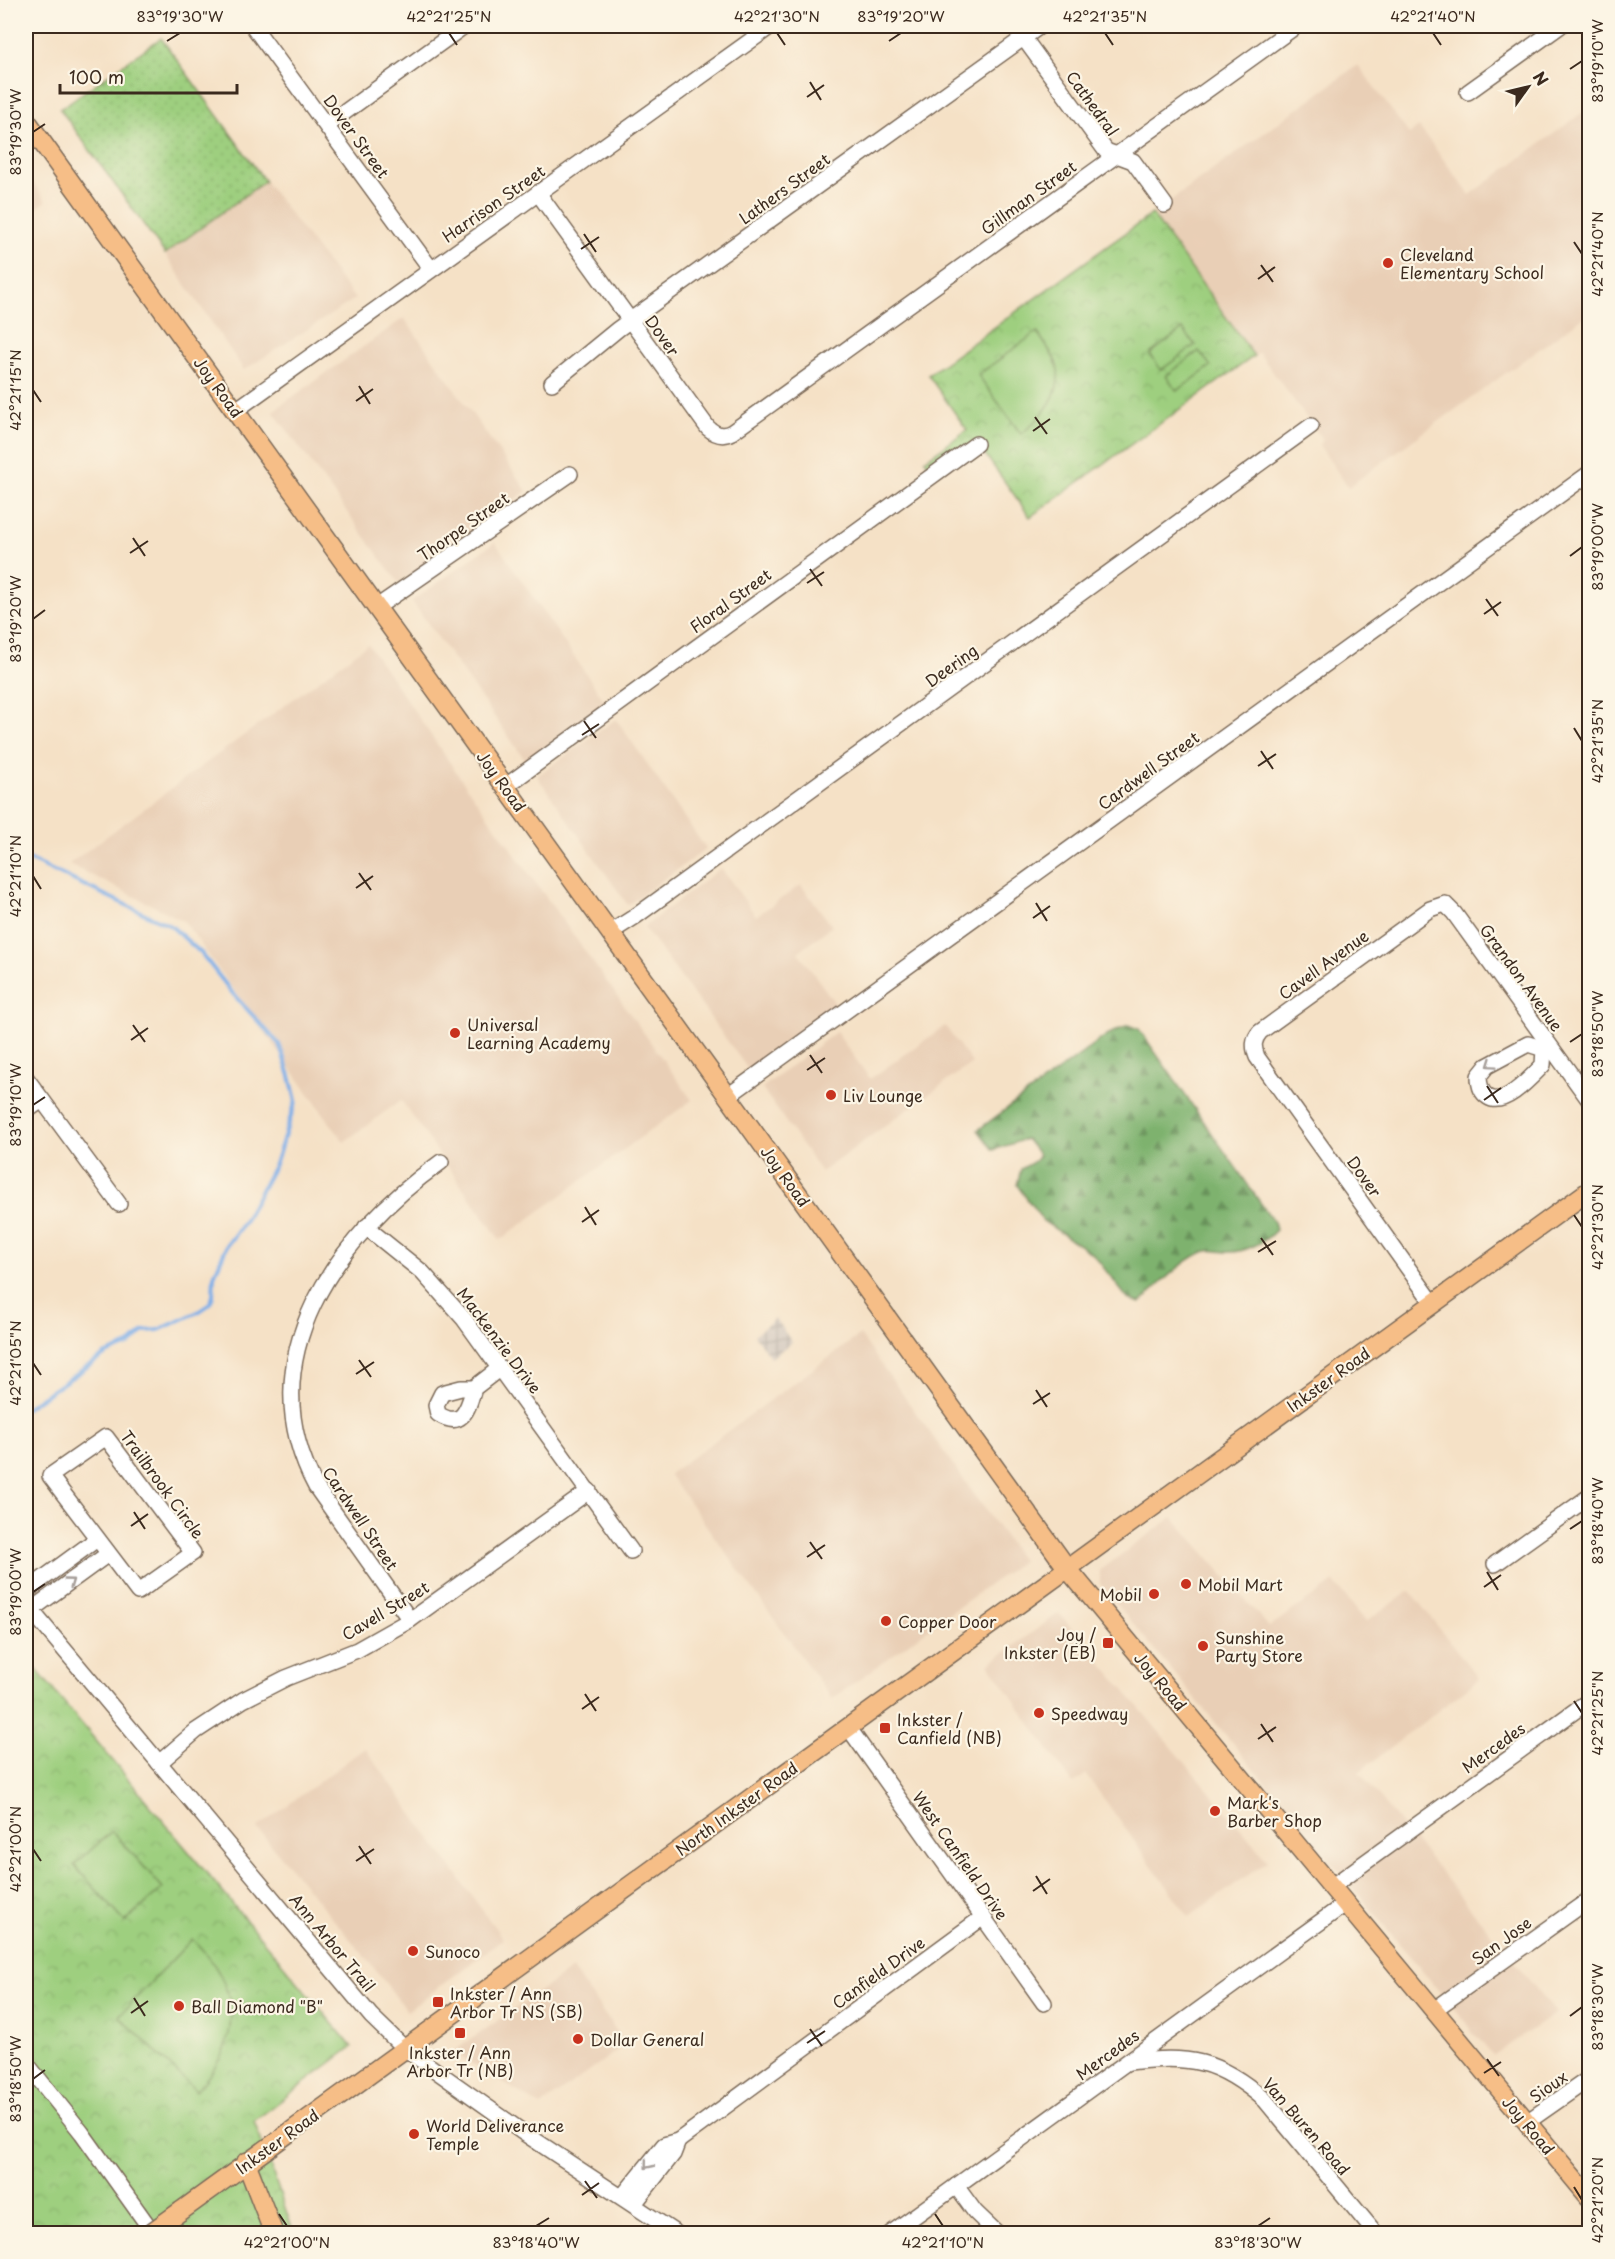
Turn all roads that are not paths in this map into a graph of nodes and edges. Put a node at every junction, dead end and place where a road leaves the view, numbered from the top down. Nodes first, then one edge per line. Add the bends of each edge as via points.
1 (253, 26) edge
2 (465, 26) edge
3 (771, 26) edge
4 (1041, 26) edge
5 (1296, 26) edge
6 (1560, 26) edge
7 (1019, 32) edge
8 (1468, 92) dead end
9 (26, 120) edge
10 (327, 125) junction
11 (1117, 154) junction
12 (538, 193) junction
13 (1165, 205) dead end
14 (431, 269) junction
15 (630, 321) junction
16 (552, 383) dead end
17 (780, 397) joint
18 (236, 410) junction
19 (1311, 426) dead end
20 (976, 444) dead end
21 (1590, 473) edge
22 (570, 474) dead end
23 (377, 607) junction
24 (506, 786) junction
25 (1445, 904) joint
26 (611, 932) junction
27 (1266, 1071) joint
28 (26, 1078) edge
29 (728, 1096) junction
30 (42, 1100) junction
31 (1590, 1101) edge
32 (26, 1111) edge
33 (441, 1162) dead end
34 (1590, 1190) edge
35 (119, 1204) dead end
36 (366, 1227) junction
37 (1433, 1303) junction
38 (500, 1368) junction
39 (474, 1388) dead end
40 (589, 1491) junction
41 (1590, 1496) edge
42 (97, 1539) junction
43 (631, 1551) dead end
44 (108, 1554) junction
45 (1495, 1564) dead end
46 (1067, 1568) junction
47 (26, 1591) edge
48 (28, 1607) edge
49 (410, 1620) junction
50 (1590, 1700) edge
51 (849, 1727) junction
52 (159, 1762) junction
53 (1331, 1887) junction
54 (1590, 1899) edge
55 (1346, 1904) junction
56 (983, 1917) junction
57 (1044, 2003) dead end
58 (1434, 2010) junction
59 (404, 2048) junction
60 (26, 2063) edge
61 (1126, 2063) junction
62 (1590, 2078) edge
63 (1527, 2122) junction
64 (246, 2162) junction
65 (956, 2186) junction
66 (1590, 2198) edge
67 (628, 2200) junction
68 (152, 2234) edge
69 (274, 2234) edge
70 (678, 2234) edge
71 (890, 2234) edge
72 (998, 2234) edge
73 (1376, 2234) edge

1 - 10 street, Dover Street
2 - 10 street
3 - 12 street, Harrison Street
4 - 7 street, Lathers Street
5 - 11 street, Gillman Street
6 - 8 street
7 - 11 street, Cathedral via 1106,151
7 - 15 street, Lathers Street
9 - 18 main road, Joy Road
10 - 14 street, Dover Street
11 - 13 street, Cathedral via 1133,160
11 - 17 street, Gillman Street
12 - 14 street, Harrison Street
12 - 15 street, Dover
14 - 18 street, Harrison Street
15 - 16 street, Lathers Street
15 - 17 street, Dover via 708,428 717,434 732,432
18 - 23 main road, Joy Road
19 - 26 street, Deering
20 - 24 street, Floral Street
21 - 29 street, Cardwell Street
22 - 23 street, Thorpe Street
23 - 24 main road, Joy Road
24 - 26 main road, Joy Road
25 - 27 street, Cavell Avenue via 1430,909 1260,1032 1254,1042 1255,1052
25 - 31 street, Grandon Avenue via 1546,1047
26 - 29 main road, Joy Road
27 - 37 street, Dover
28 - 30 street
29 - 46 main road, Joy Road
30 - 32 street
30 - 35 street
33 - 36 street, Cardwell Street
34 - 37 main road, Inkster Road
36 - 38 street, Mackenzie Drive via 438,1289
36 - 49 street, Cardwell Street via 334,1269 305,1324 293,1370 292,1420 299,1451 316,1487
37 - 46 main road, Inkster Road
38 - 39 street
38 - 40 street, Mackenzie Drive
40 - 43 street, Mackenzie Drive
40 - 49 street, Cavell Street
41 - 45 street
42 - 44 street, Trailbrook Circle
42 - 44 street, Trailbrook Circle via 50,1476 106,1437 193,1553 138,1592
42 - 47 street
48 -> 44 street
46 - 51 main road, North Inkster Road
46 - 53 main road, Joy Road
48 - 52 street, Ann Arbor Trail
49 - 52 street, Cavell Street via 357,1650 243,1700
50 - 53 street, Mercedes
51 - 56 street, West Canfield Drive
51 - 59 main road, North Inkster Road
52 - 59 street, Ann Arbor Trail via 371,2016
53 - 55 main road, Joy Road
54 - 58 street, San Jose
55 - 58 main road, Joy Road
55 - 61 street, Mercedes
56 - 57 street, West Canfield Drive
56 - 67 street, Canfield Drive via 678,2141 673,2154
58 - 63 main road, Joy Road
59 - 64 main road, Inkster Road
59 - 67 street, Ann Arbor Trail
60 - 68 street via 82,2133
61 - 65 street, Mercedes
61 - 73 street, Van Buren Road via 1188,2059 1207,2063 1245,2083 1264,2100
62 - 63 street, Sioux
63 - 66 main road, Joy Road
64 - 68 main road, Inkster Road, bridge
64 - 69 main road
65 - 71 street, Mercedes
65 - 72 street
67 - 70 street, Ann Arbor Trail

